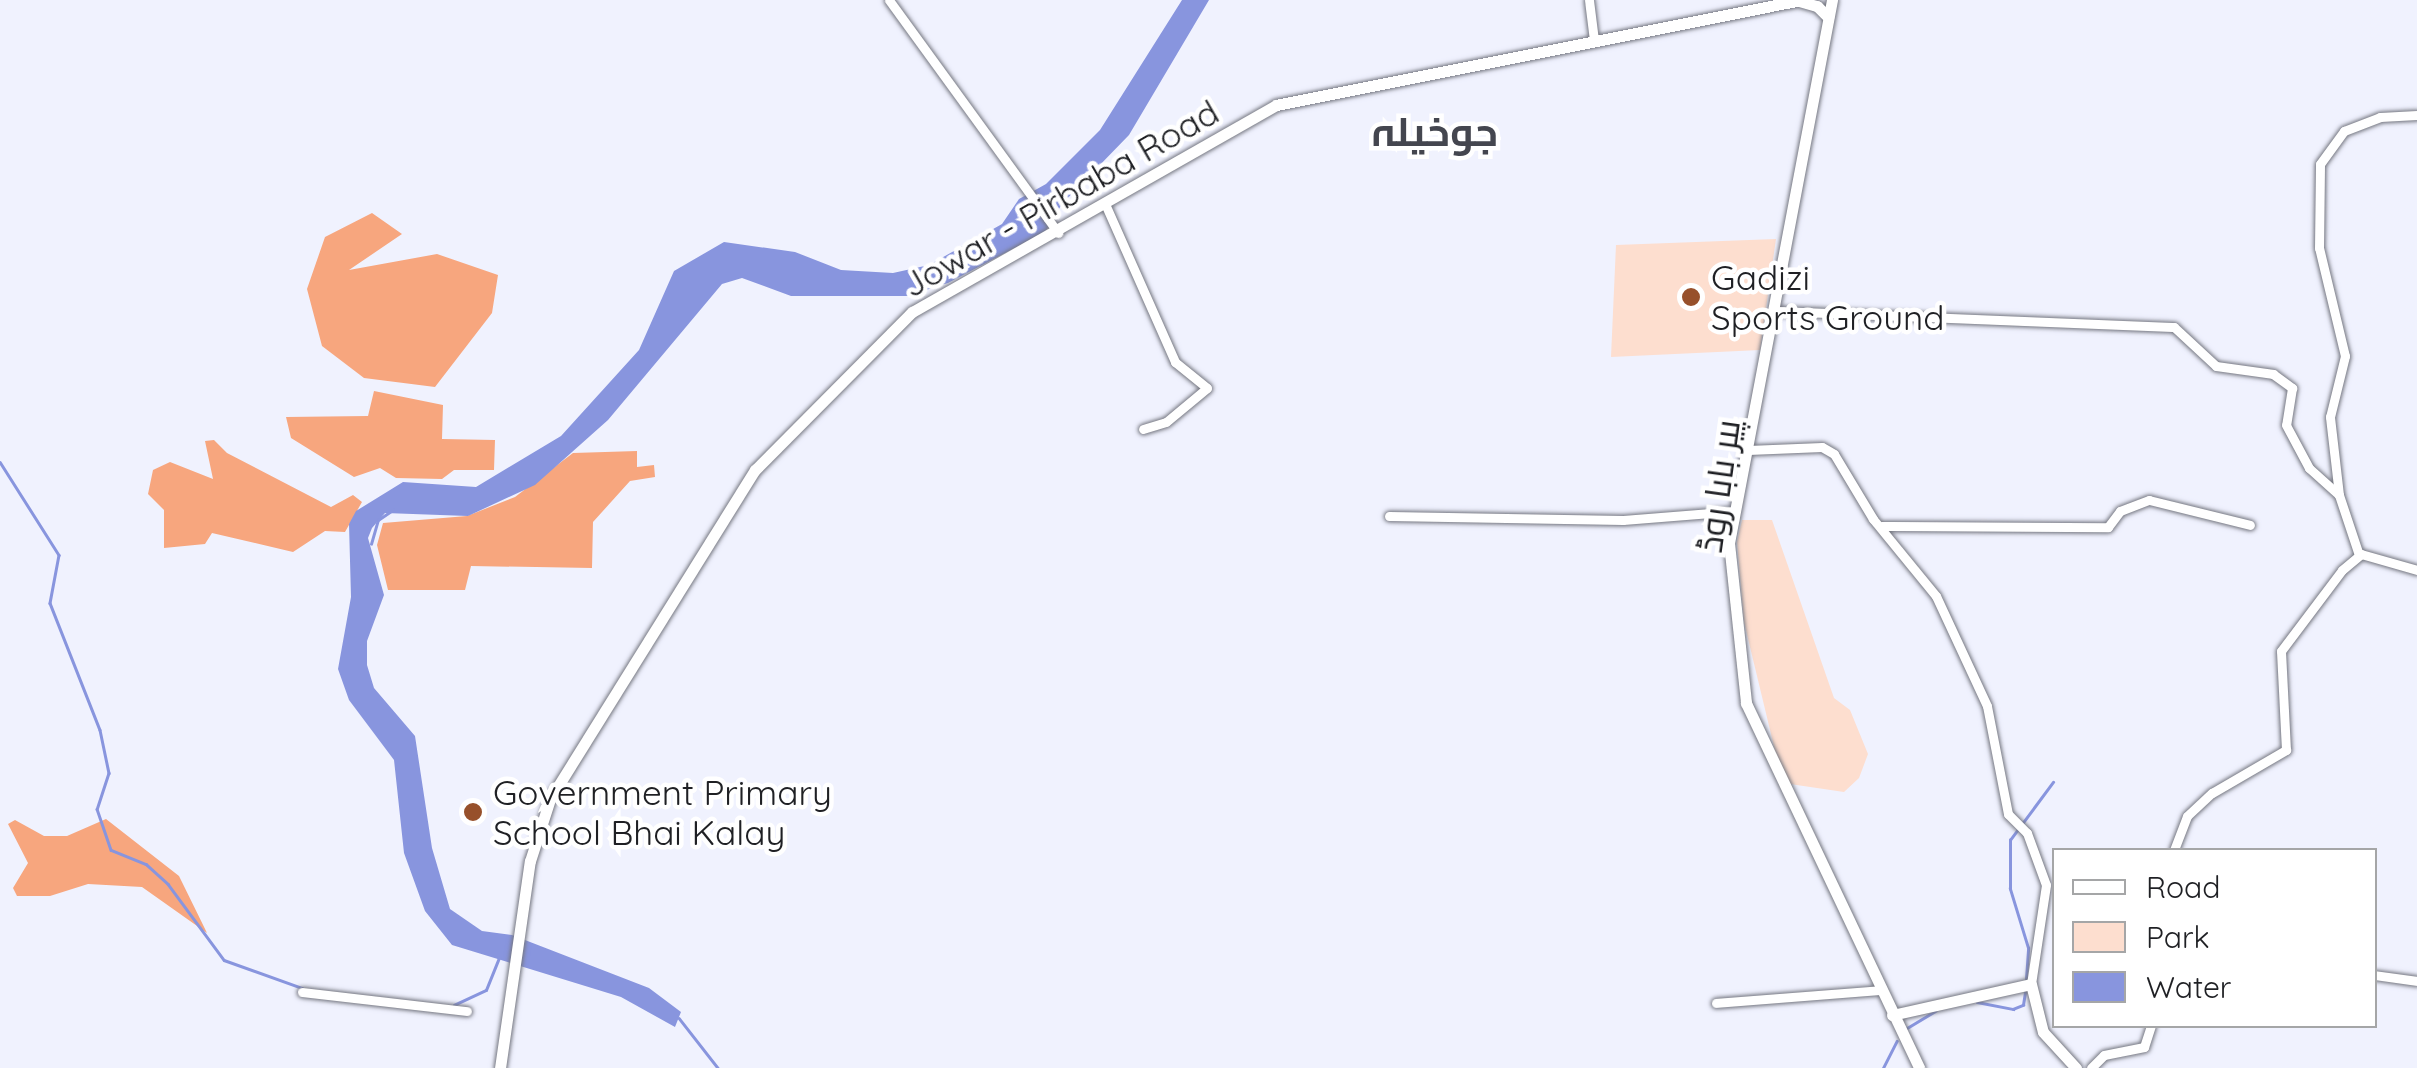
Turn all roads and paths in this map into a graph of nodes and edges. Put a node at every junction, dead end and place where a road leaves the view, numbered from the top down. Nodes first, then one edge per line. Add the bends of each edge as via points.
1 (889, 0) edge
2 (1589, 0) edge
3 (1832, 0) edge
4 (1800, 1) edge
5 (1828, 17) junction
6 (1594, 40) junction
7 (2417, 114) edge
8 (1106, 206) junction
9 (1058, 233) junction
10 (1776, 312) junction
11 (1143, 429) dead end
12 (1748, 450) junction
13 (2339, 495) junction
14 (1736, 510) junction
15 (1388, 516) dead end
16 (2250, 525) dead end
17 (1882, 526) junction
18 (2359, 555) junction
19 (2417, 570) edge
20 (2175, 848) edge
21 (2377, 974) edge
22 (2417, 981) edge
23 (2030, 984) junction
24 (1881, 990) junction
25 (302, 992) dead end
26 (1716, 1002) dead end
27 (467, 1011) dead end
28 (1892, 1015) junction
29 (2150, 1028) edge
30 (500, 1068) edge
31 (1919, 1068) edge
32 (2076, 1068) edge
33 (2091, 1068) edge

1 - 9 street
2 - 6 street
3 - 5 main road, پیر بابا روڈ
4 - 5 main road
4 - 6 main road, Jowar - Pirbaba Road
5 - 10 main road, پیر بابا روڈ
6 - 8 main road, Jowar - Pirbaba Road via 1276,105
7 - 13 street via 2344,130 2320,164 2319,248 2345,356 2330,417
8 - 9 main road, Jowar - Pirbaba Road
8 - 11 street via 1175,362 1207,388 1166,422
9 - 30 main road, Jowar - Pirbaba Road via 912,312 755,470 550,799 530,861
10 - 12 main road, پیر بابا روڈ
10 - 13 street via 2174,328 2216,366 2284,379 2294,396 2284,417 2298,452
12 - 14 main road, پیر بابا روڈ
12 - 17 street via 1822,447 1834,454
13 - 18 street
14 - 15 street via 1624,520
14 - 24 main road, پیر بابا روڈ via 1730,543 1746,703
16 - 17 street via 2148,500 2120,511 2108,527
17 - 23 street via 1936,596 1970,662 1993,726 1992,753 2014,826 2026,833 2046,885
18 - 19 street
18 - 20 street via 2281,651 2286,750 2212,793 2187,816
21 - 22 street
23 - 28 main road
23 - 32 main road via 2043,1032
24 - 26 street
24 - 28 main road, پیر بابا روڈ
25 - 27 street
28 - 31 main road, پیر بابا روڈ
29 - 33 street via 2144,1047 2104,1055

